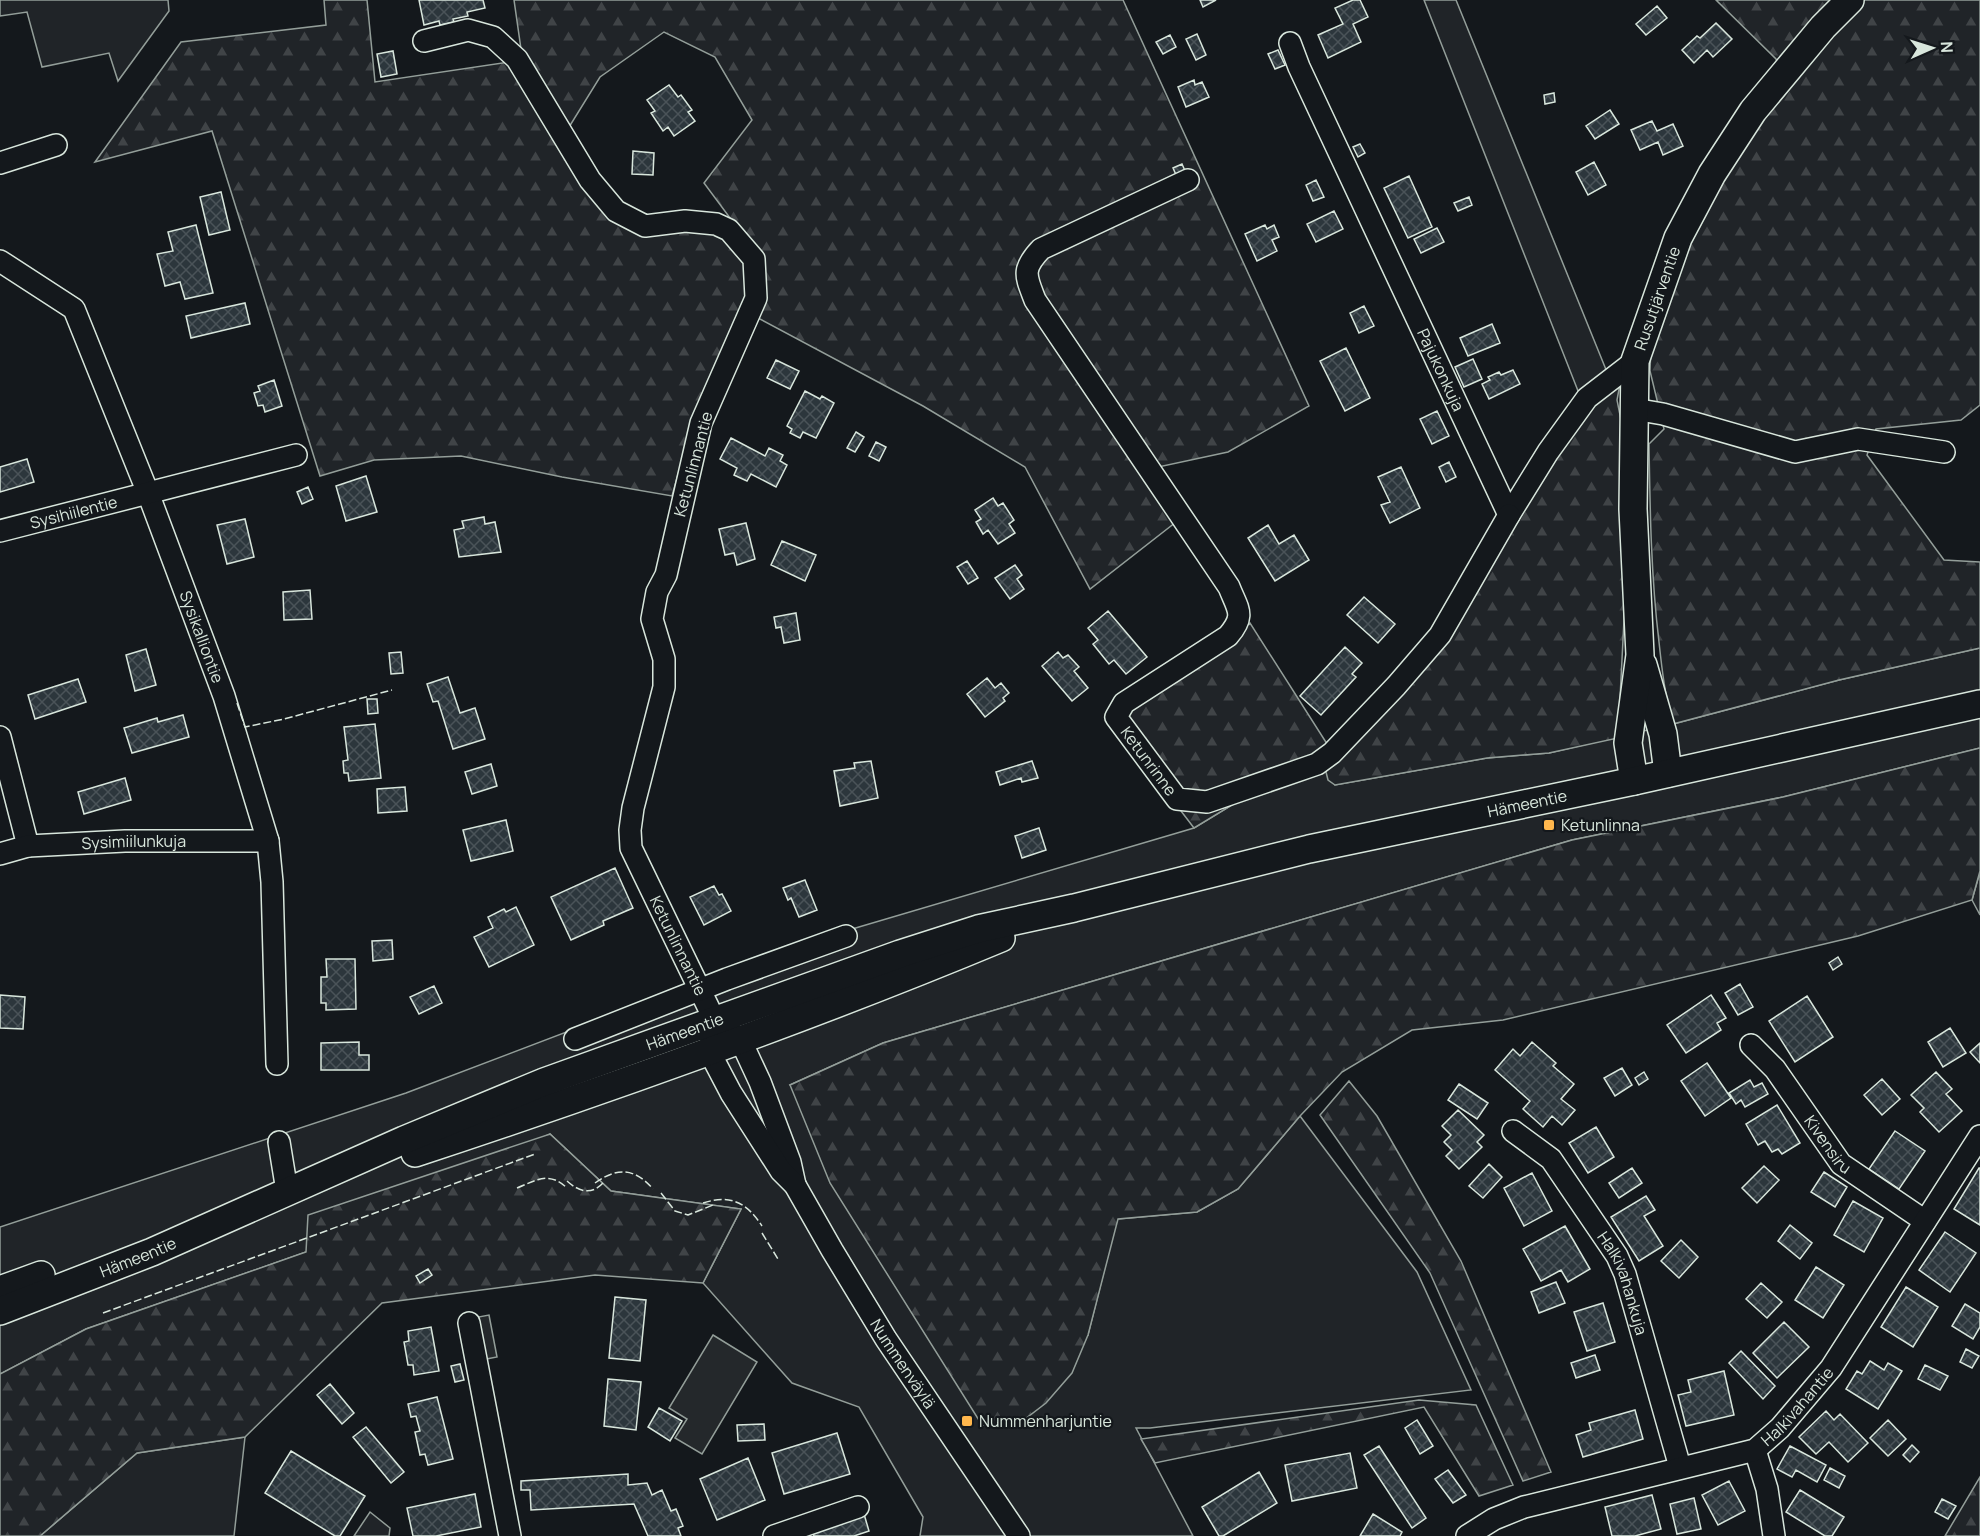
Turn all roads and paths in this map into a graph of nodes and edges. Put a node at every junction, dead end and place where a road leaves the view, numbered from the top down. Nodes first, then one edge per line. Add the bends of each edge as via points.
1 (1850, 0) edge
2 (424, 41) dead end
3 (1290, 43) dead end
4 (56, 145) dead end
5 (0, 163) edge
6 (1188, 180) dead end
7 (0, 261) edge
8 (1635, 362) junction
9 (1634, 408) junction
10 (1944, 452) dead end
11 (296, 455) dead end
12 (148, 494) junction
13 (1509, 514) junction
14 (0, 531) edge
15 (1640, 655) junction
16 (1980, 704) edge
17 (0, 737) edge
18 (1668, 773) junction
19 (1634, 781) junction
20 (268, 841) junction
21 (28, 846) junction
22 (0, 854) edge
23 (1074, 908) junction
24 (846, 936) dead end
25 (700, 990) junction
26 (715, 1021) junction
27 (575, 1039) dead end
28 (740, 1039) junction
29 (1751, 1045) dead end
30 (709, 1051) junction
31 (277, 1064) dead end
32 (1514, 1131) dead end
33 (1980, 1136) edge
34 (279, 1142) dead end
35 (795, 1185) junction
36 (289, 1190) junction
37 (1925, 1221) junction
38 (0, 1290) edge
39 (0, 1311) edge
40 (469, 1323) dead end
41 (1755, 1450) junction
42 (1680, 1467) junction
43 (858, 1507) dead end
44 (510, 1536) edge
45 (774, 1536) edge
46 (1019, 1536) edge
47 (1467, 1536) edge
48 (1774, 1536) edge

1 - 8 main road, Rusutjärventie via 1753,111 1713,174 1678,238
2 - 25 street, Ketunlinnantie via 468,30 493,37 517,59 590,180 616,211 645,226 685,221 716,224 729,230 754,259 756,298 701,423 666,575 657,592 652,620 664,659 664,687 630,830 631,848
3 - 13 street, Pajukonkuja
4 - 5 street
6 - 13 street, Ketunrinne via 1041,249 1029,262 1026,278 1035,300 1229,587 1239,611 1238,624 1228,636 1124,703 1116,717 1177,799 1207,802 1317,764 1332,753 1440,634
7 - 12 street, Sysikalliontie via 74,309
8 - 9 main road, Rusutjärventie
8 - 13 street via 1587,398
9 - 10 street via 1795,452 1858,439
9 - 15 main road, Rusutjärventie via 1633,509
11 - 12 street, Sysihiilentie
12 - 14 street, Sysihiilentie
12 - 20 street, Sysikalliontie via 224,696
15 - 18 main road, Rusutjärventie via 1663,734
15 - 19 main road, Rusutjärventie via 1628,743
16 - 18 main road, Hämeentie
17 - 21 street
18 - 19 main road, Hämeentie
19 - 23 main road, Hämeentie via 1309,849
20 - 21 street, Sysimiilunkuja
20 - 31 street, Sysikalliontie
21 - 22 street, Sysimiilunkuja
23 - 26 main road, Hämeentie via 978,929
23 - 28 main road, Hämeentie via 879,989
24 - 25 street
25 - 26 street, Ketunlinnantie
25 - 27 street
26 - 28 street, Nummenväylä
26 - 30 street
26 - 36 main road, Hämeentie via 544,1082
28 - 30 main road, Hämeentie
28 - 35 street, Nummenväylä via 760,1082
29 - 37 street, Kivensiru via 1775,1069 1840,1164
30 - 35 street, Nummenväylä via 781,1171
30 - 36 main road, Hämeentie via 479,1132
32 - 42 street, Halkivahankuja via 1551,1159 1617,1256
33 - 37 street, Halkivahantie
34 - 36 street
35 - 46 street, Nummenväylä via 886,1339
36 - 38 main road, Hämeentie
36 - 39 main road, Hämeentie via 152,1252
37 - 41 street, Halkivahantie via 1831,1368 1780,1428
40 - 44 street
41 - 42 street, Halkivahantie
41 - 48 street via 1767,1490
42 - 47 street, Halkivahantie via 1524,1507
43 - 45 street

